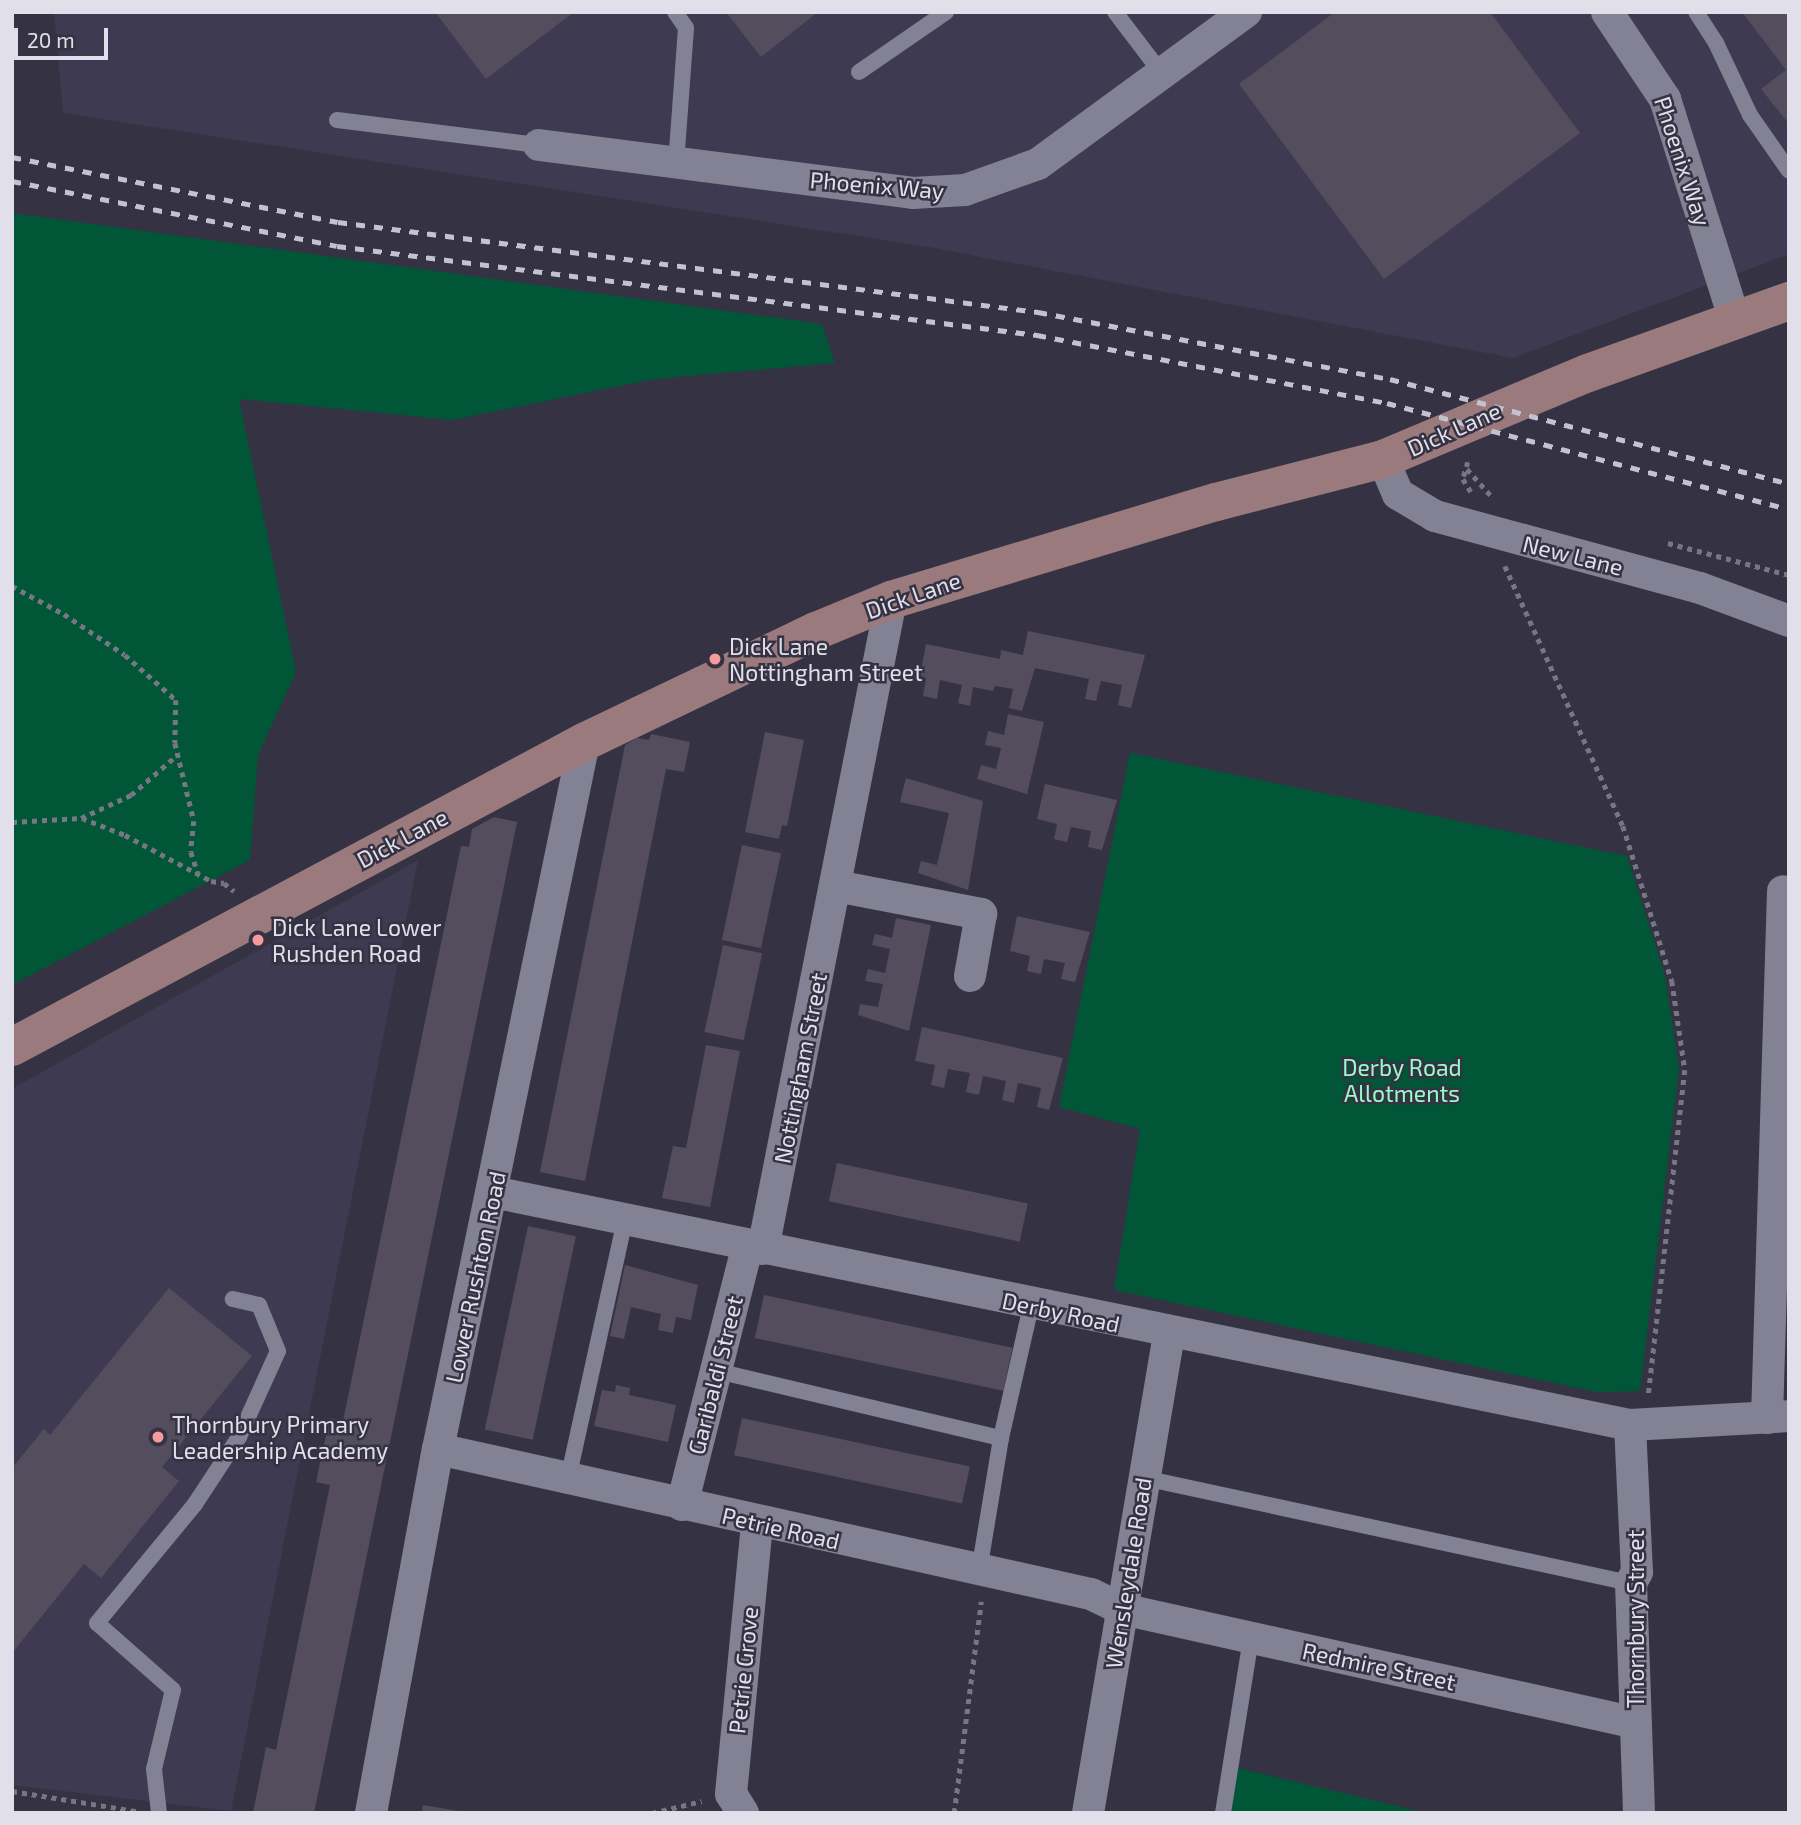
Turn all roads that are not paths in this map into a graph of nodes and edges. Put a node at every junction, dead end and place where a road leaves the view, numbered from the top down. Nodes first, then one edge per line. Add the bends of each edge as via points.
1 (675, 12) edge
2 (946, 12) edge
3 (1115, 12) edge
4 (1246, 12) edge
5 (1608, 12) edge
6 (1696, 12) edge
7 (859, 72) dead end
8 (1163, 75) junction
9 (337, 120) dead end
10 (539, 145) joint
11 (676, 163) junction
12 (1789, 171) edge
13 (1789, 301) edge
14 (1735, 321) junction
15 (1383, 459) junction
16 (891, 600) junction
17 (1789, 621) edge
18 (584, 742) junction
19 (836, 887) junction
20 (1786, 892) edge
21 (970, 976) dead end
22 (12, 1047) edge
23 (493, 1192) junction
24 (625, 1220) junction
25 (755, 1247) junction
26 (233, 1299) dead end
27 (1031, 1306) junction
28 (1169, 1334) junction
29 (717, 1371) junction
30 (1778, 1417) edge
31 (1638, 1425) junction
32 (1001, 1438) junction
33 (438, 1449) junction
34 (1144, 1478) junction
35 (568, 1479) junction
36 (682, 1505) junction
37 (757, 1523) junction
38 (982, 1572) junction
39 (1631, 1583) junction
40 (1122, 1609) junction
41 (1251, 1638) junction
42 (1636, 1723) junction
43 (737, 1803) edge
44 (159, 1813) edge
45 (371, 1813) edge
46 (1088, 1813) edge
47 (1223, 1813) edge
48 (1639, 1813) edge

1 - 11 lane via 686,28
2 - 7 lane
3 - 8 lane
4 - 8 street, Phoenix Way
5 - 14 street, Phoenix Way via 1665,99
6 - 12 lane via 1750,115
8 - 11 street, Phoenix Way via 1038,164 965,190 913,193
9 - 10 lane
10 - 11 street, Phoenix Way
13 - 14 street, Dick Lane
14 - 15 street, Dick Lane via 1588,373
15 - 16 street, Dick Lane via 1216,502
15 - 17 street, New Lane via 1398,494 1435,516 1700,588
16 - 18 street, Dick Lane
16 - 19 street, Nottingham Street
18 - 22 street, Dick Lane
18 - 23 street, Lower Rushton Road
19 - 21 street via 981,914
19 - 25 street, Nottingham Street
20 - 30 street
23 - 24 street, Derby Road
23 - 33 street, Lower Rushton Road
24 - 25 street, Derby Road
24 - 35 lane
25 - 27 street, Derby Road
25 - 29 street, Garibaldi Street
26 - 44 lane via 259,1305 278,1351 239,1437 195,1504 97,1623 173,1690 154,1769
27 - 28 street, Derby Road
27 - 32 lane
28 - 31 street, Derby Road
28 - 34 street, Wensleydale Road
29 - 32 lane
29 - 36 street, Garibaldi Street
30 - 31 street, Derby Road
31 - 39 street, Thornbury Street via 1637,1572
32 - 38 lane
33 - 35 street, Petrie Road
33 - 45 street, Lower Rushton Road
34 - 39 lane
34 - 40 street, Wensleydale Road
35 - 36 street, Petrie Road
36 - 37 street, Petrie Road
37 - 38 street, Petrie Road
37 - 43 street, Petrie Grove
38 - 40 street, Petrie Road via 1091,1594
39 - 42 street, Thornbury Street
40 - 41 street, Redmire Street
40 - 46 street, Wensleydale Road
41 - 42 street, Redmire Street
41 - 47 lane
42 - 48 street, Thornbury Street

